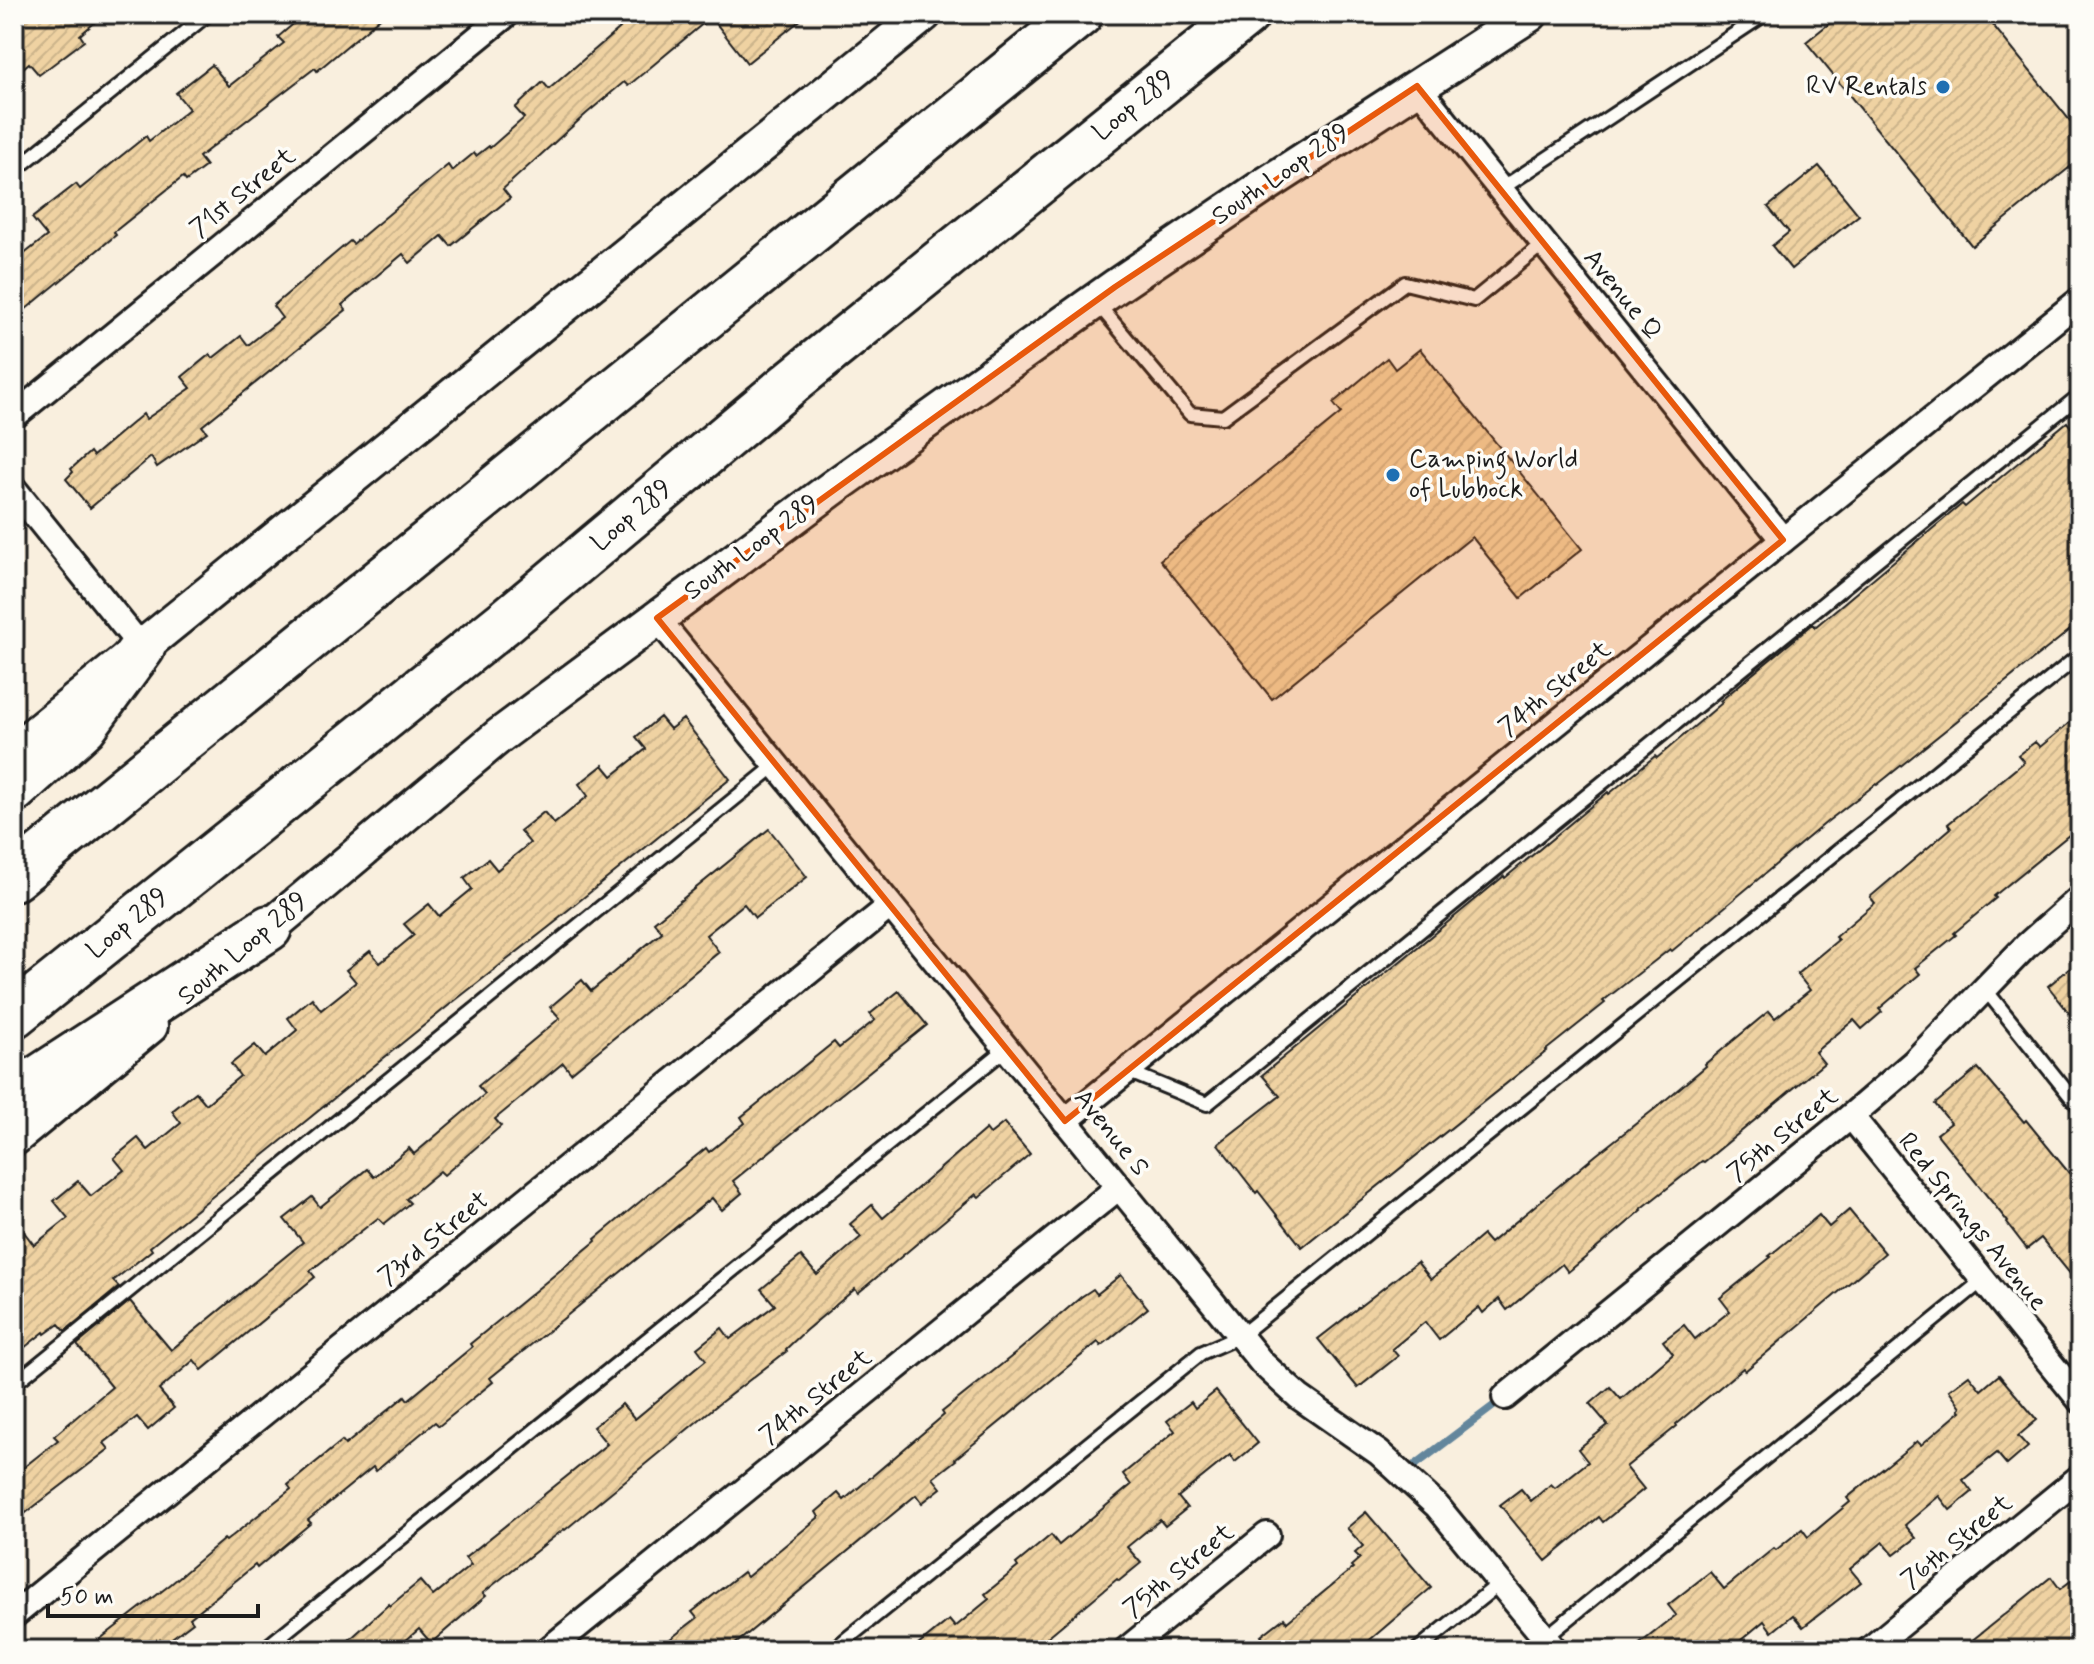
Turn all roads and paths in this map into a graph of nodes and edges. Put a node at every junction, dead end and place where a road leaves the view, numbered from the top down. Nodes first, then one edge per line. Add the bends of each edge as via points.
1 (208, 14) edge
2 (507, 14) edge
3 (924, 14) edge
4 (1080, 14) edge
5 (1247, 14) edge
6 (1255, 14) edge
7 (1530, 14) edge
8 (1765, 14) edge
9 (1205, 49) junction
10 (1417, 86) junction
11 (14, 171) edge
12 (1501, 189) junction
13 (1544, 243) junction
14 (2080, 300) edge
15 (1095, 301) junction
16 (2080, 395) edge
17 (14, 416) edge
18 (14, 489) edge
19 (1783, 540) junction
20 (657, 618) junction
21 (142, 648) junction
22 (2080, 655) edge
23 (14, 751) edge
24 (776, 765) junction
25 (14, 790) edge
26 (14, 878) edge
27 (2080, 898) edge
28 (890, 906) junction
29 (269, 928) junction
30 (1985, 989) junction
31 (14, 1015) edge
32 (1006, 1049) junction
33 (1127, 1071) junction
34 (14, 1094) edge
35 (2080, 1108) edge
36 (1851, 1116) junction
37 (1065, 1121) junction
38 (14, 1138) edge
39 (1119, 1187) junction
40 (1983, 1280) junction
41 (1240, 1336) junction
42 (14, 1384) edge
43 (1505, 1397) dead end
44 (2080, 1400) edge
45 (2080, 1477) edge
46 (1267, 1535) dead end
47 (1500, 1583) junction
48 (14, 1615) edge
49 (1550, 1644) edge
50 (263, 1650) edge
51 (548, 1650) edge
52 (833, 1650) edge
53 (1126, 1650) edge
54 (1417, 1650) edge
55 (1869, 1650) edge

1 - 11 lane
2 - 17 street, 71st Street
3 - 21 main road
4 - 26 highway
5 - 9 highway, Loop 289
6 - 9 highway
7 - 10 main road, South Loop 289
8 - 12 lane
9 - 31 highway, Loop 289
10 - 12 street, Avenue Q
10 - 15 main road, South Loop 289
12 - 13 street, Avenue Q
13 - 15 lane via 1474,300 1405,283 1223,417 1190,414
13 - 19 street, Avenue Q
14 - 19 street, 74th Street
15 - 20 main road, South Loop 289
16 - 33 lane via 1207,1104
18 - 21 street
19 - 33 street, 74th Street
20 - 24 street, Avenue S
20 - 29 main road, South Loop 289 via 499,736
21 - 23 main road
21 - 25 highway via 84,727
22 - 41 lane
24 - 28 street, Avenue S
24 - 42 lane
27 - 30 street, 75th Street
28 - 32 street, Avenue S
28 - 48 street, 73rd Street
29 - 34 highway
29 - 38 main road, South Loop 289
30 - 35 lane
30 - 36 street, 75th Street via 1914,1062
32 - 37 street, Avenue S
32 - 50 lane
33 - 37 street, 74th Street
36 - 40 street, Red Springs Avenue
36 - 43 street, 75th Street
37 - 39 street, Avenue S
39 - 41 street, Avenue S
39 - 51 street, 74th Street
40 - 44 street, Red Springs Avenue
40 - 49 lane
41 - 47 street, Avenue S via 1299,1397 1379,1453 1437,1506
41 - 52 lane via 1201,1353
45 - 55 street, 76th Street
46 - 53 street, 75th Street
47 - 49 street, Avenue S
47 - 54 lane

